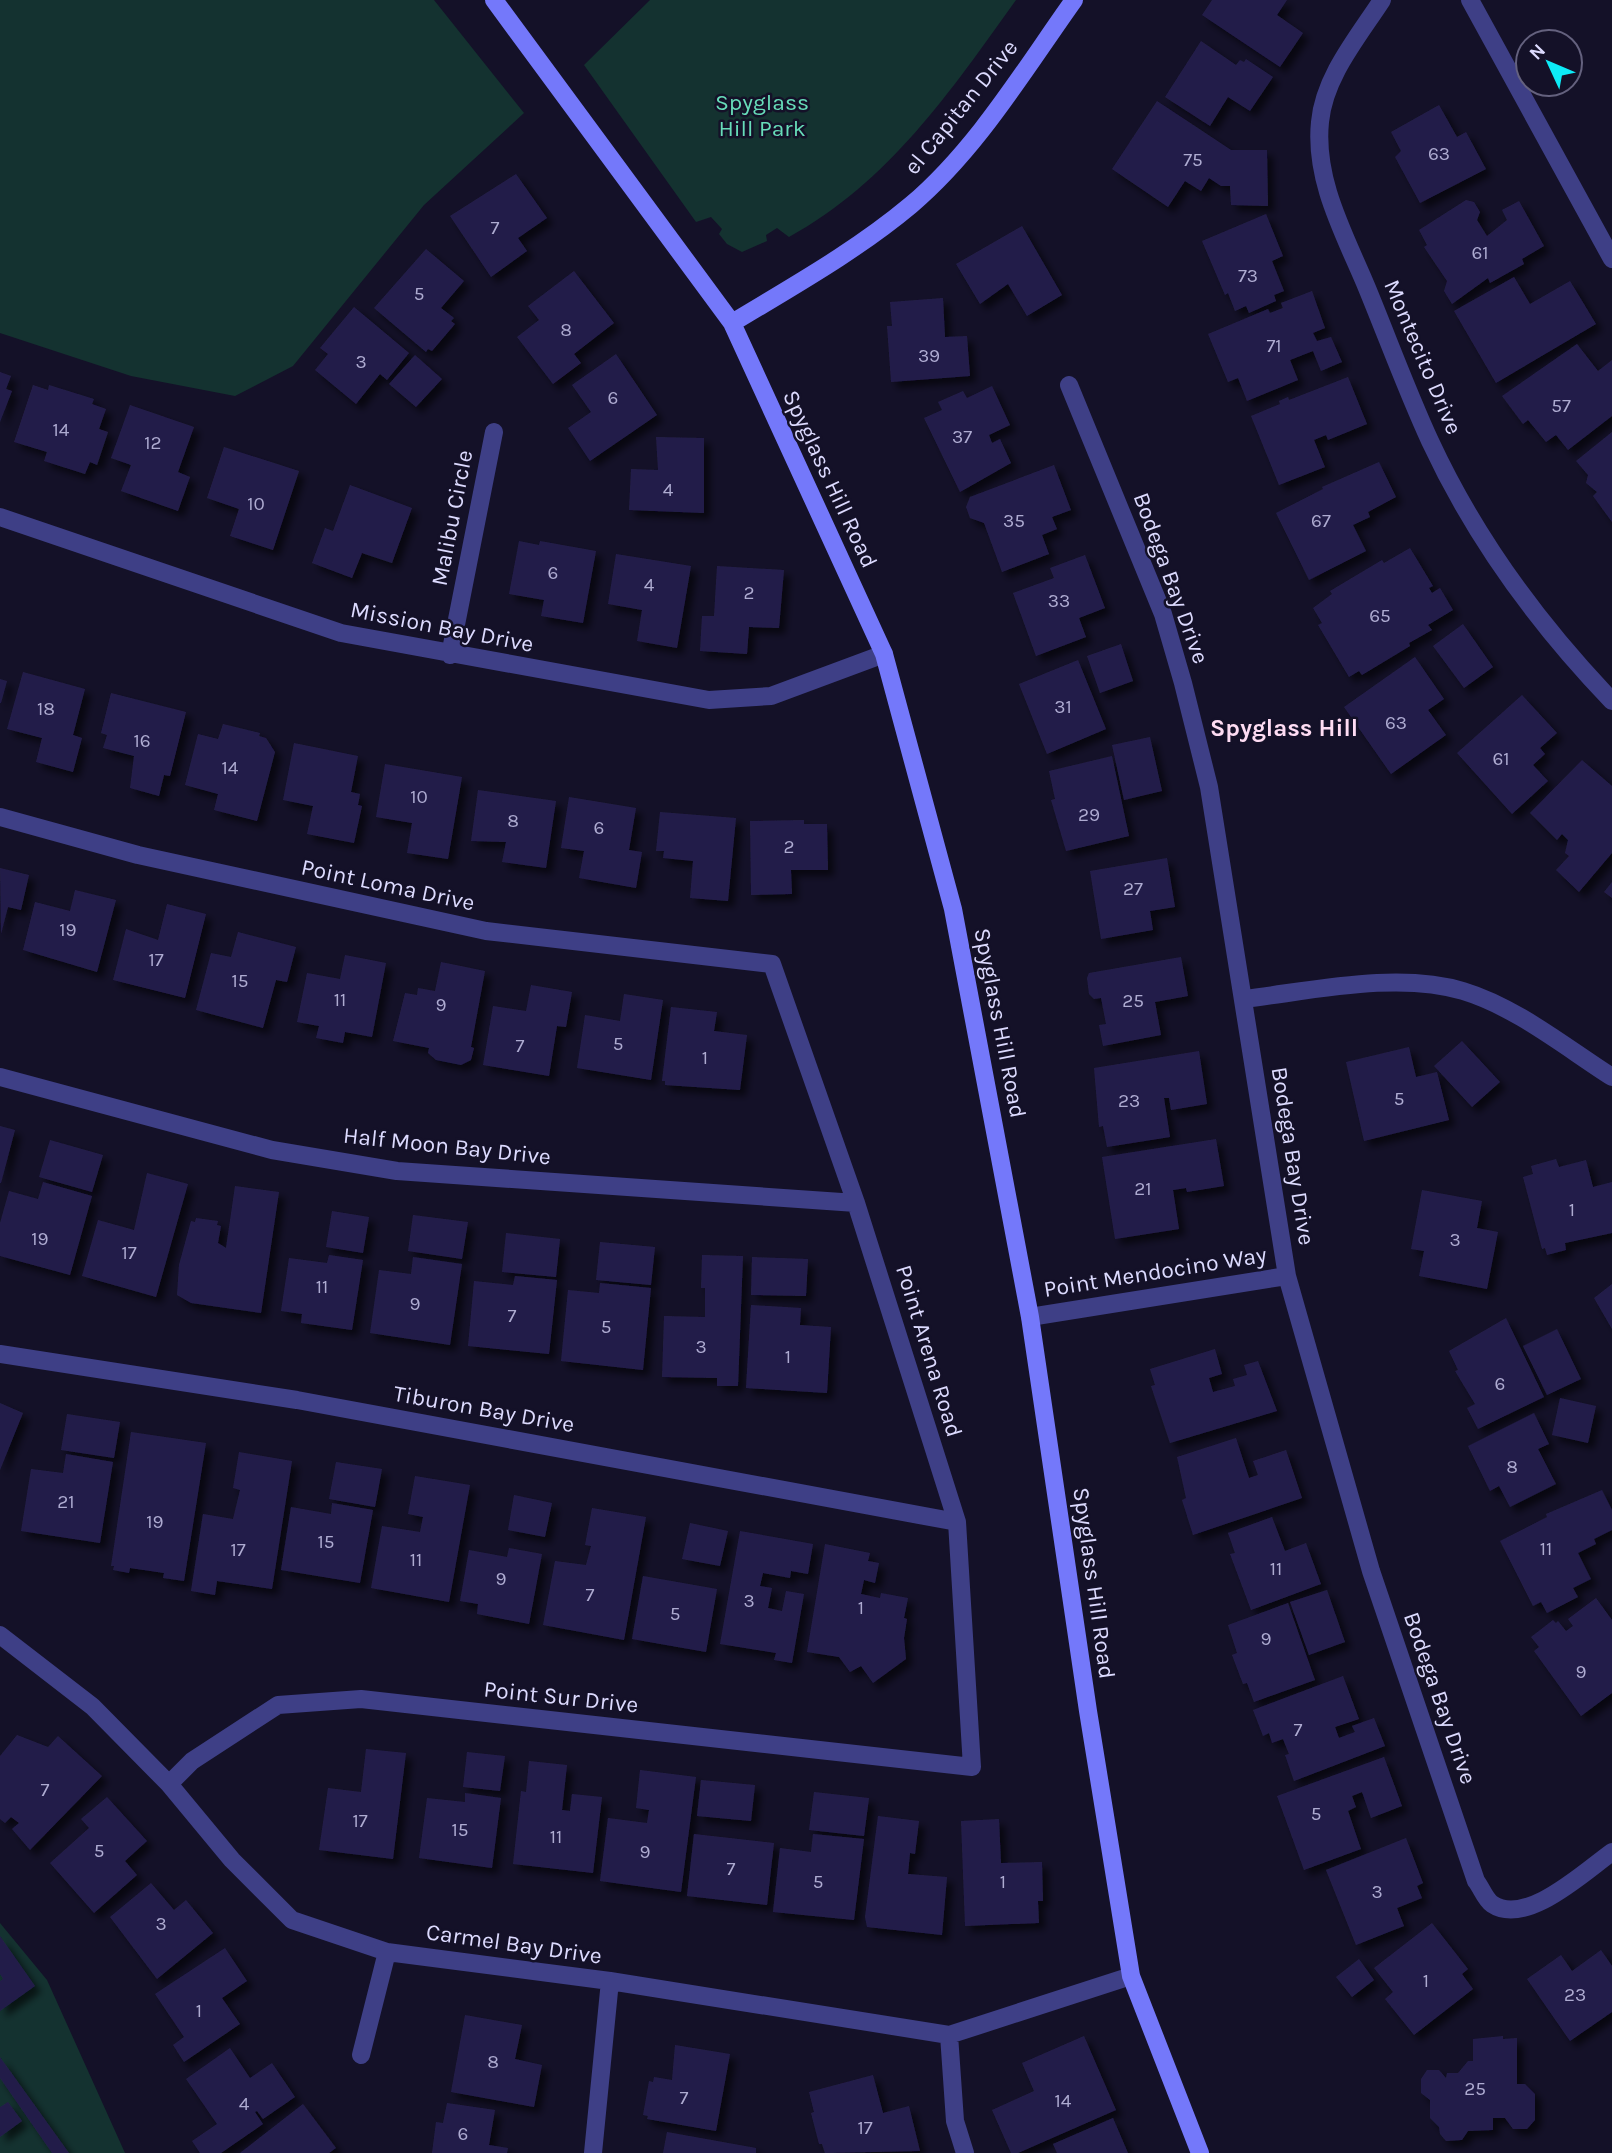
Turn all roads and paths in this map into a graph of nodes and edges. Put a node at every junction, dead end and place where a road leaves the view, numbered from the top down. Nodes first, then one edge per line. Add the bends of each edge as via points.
1 (494, 0) edge
2 (1074, 0) edge
3 (1382, 0) edge
4 (1470, 0) edge
5 (1612, 259) edge
6 (732, 323) junction
7 (1069, 385) dead end
8 (494, 432) dead end
9 (0, 517) edge
10 (884, 654) junction
11 (450, 655) junction
12 (1612, 701) edge
13 (0, 817) edge
14 (772, 964) joint
15 (1244, 999) junction
16 (0, 1077) edge
17 (1612, 1077) edge
18 (856, 1203) junction
19 (1287, 1276) junction
20 (1030, 1317) junction
21 (0, 1353) edge
22 (957, 1522) junction
23 (0, 1635) edge
24 (972, 1767) joint
25 (169, 1784) junction
26 (1612, 1852) edge
27 (387, 1952) junction
28 (1131, 1976) junction
29 (610, 1981) junction
30 (949, 2035) junction
31 (361, 2055) dead end
32 (593, 2153) edge
33 (965, 2153) edge
34 (1200, 2153) edge

1 - 6 main road, Spyglass Hill Road
2 - 6 main road, el Capitan Drive via 987,121 913,204 867,240
3 - 12 street, Montecito Drive via 1328,89 1319,144 1327,191 1450,482 1525,600
4 - 5 street
6 - 10 main road, Spyglass Hill Road
7 - 15 street, Bodega Bay Drive via 1163,614 1183,683 1209,787
8 - 11 street, Malibu Circle
9 - 11 street, Mission Bay Drive via 341,633
10 - 11 street, Mission Bay Drive via 771,696 709,700
10 - 20 main road, Spyglass Hill Road via 953,909
13 - 14 street, Point Loma Drive via 138,855 486,931
14 - 18 street, Point Arena Road
15 - 17 street via 1405,982 1445,986 1502,1008
15 - 19 street, Bodega Bay Drive
16 - 18 street, Half Moon Bay Drive via 272,1150 397,1171
18 - 22 street, Point Arena Road
19 - 20 street, Point Mendocino Way
19 - 26 street, Bodega Bay Drive via 1371,1571 1476,1881 1490,1903 1515,1912 1539,1904
20 - 28 main road, Spyglass Hill Road
21 - 22 street, Tiburon Bay Drive via 297,1400
22 - 24 street, Point Arena Road
23 - 25 street, Carmel Bay Drive via 92,1706
24 - 25 street, Point Sur Drive via 361,1699 278,1705 192,1760
25 - 27 street, Carmel Bay Drive via 232,1860 292,1920
27 - 29 street, Carmel Bay Drive
27 - 31 street
28 - 30 street, Carmel Bay Drive
28 - 34 main road, Spyglass Hill Road
29 - 30 street, Carmel Bay Drive
29 - 32 street
30 - 33 street via 955,2121

